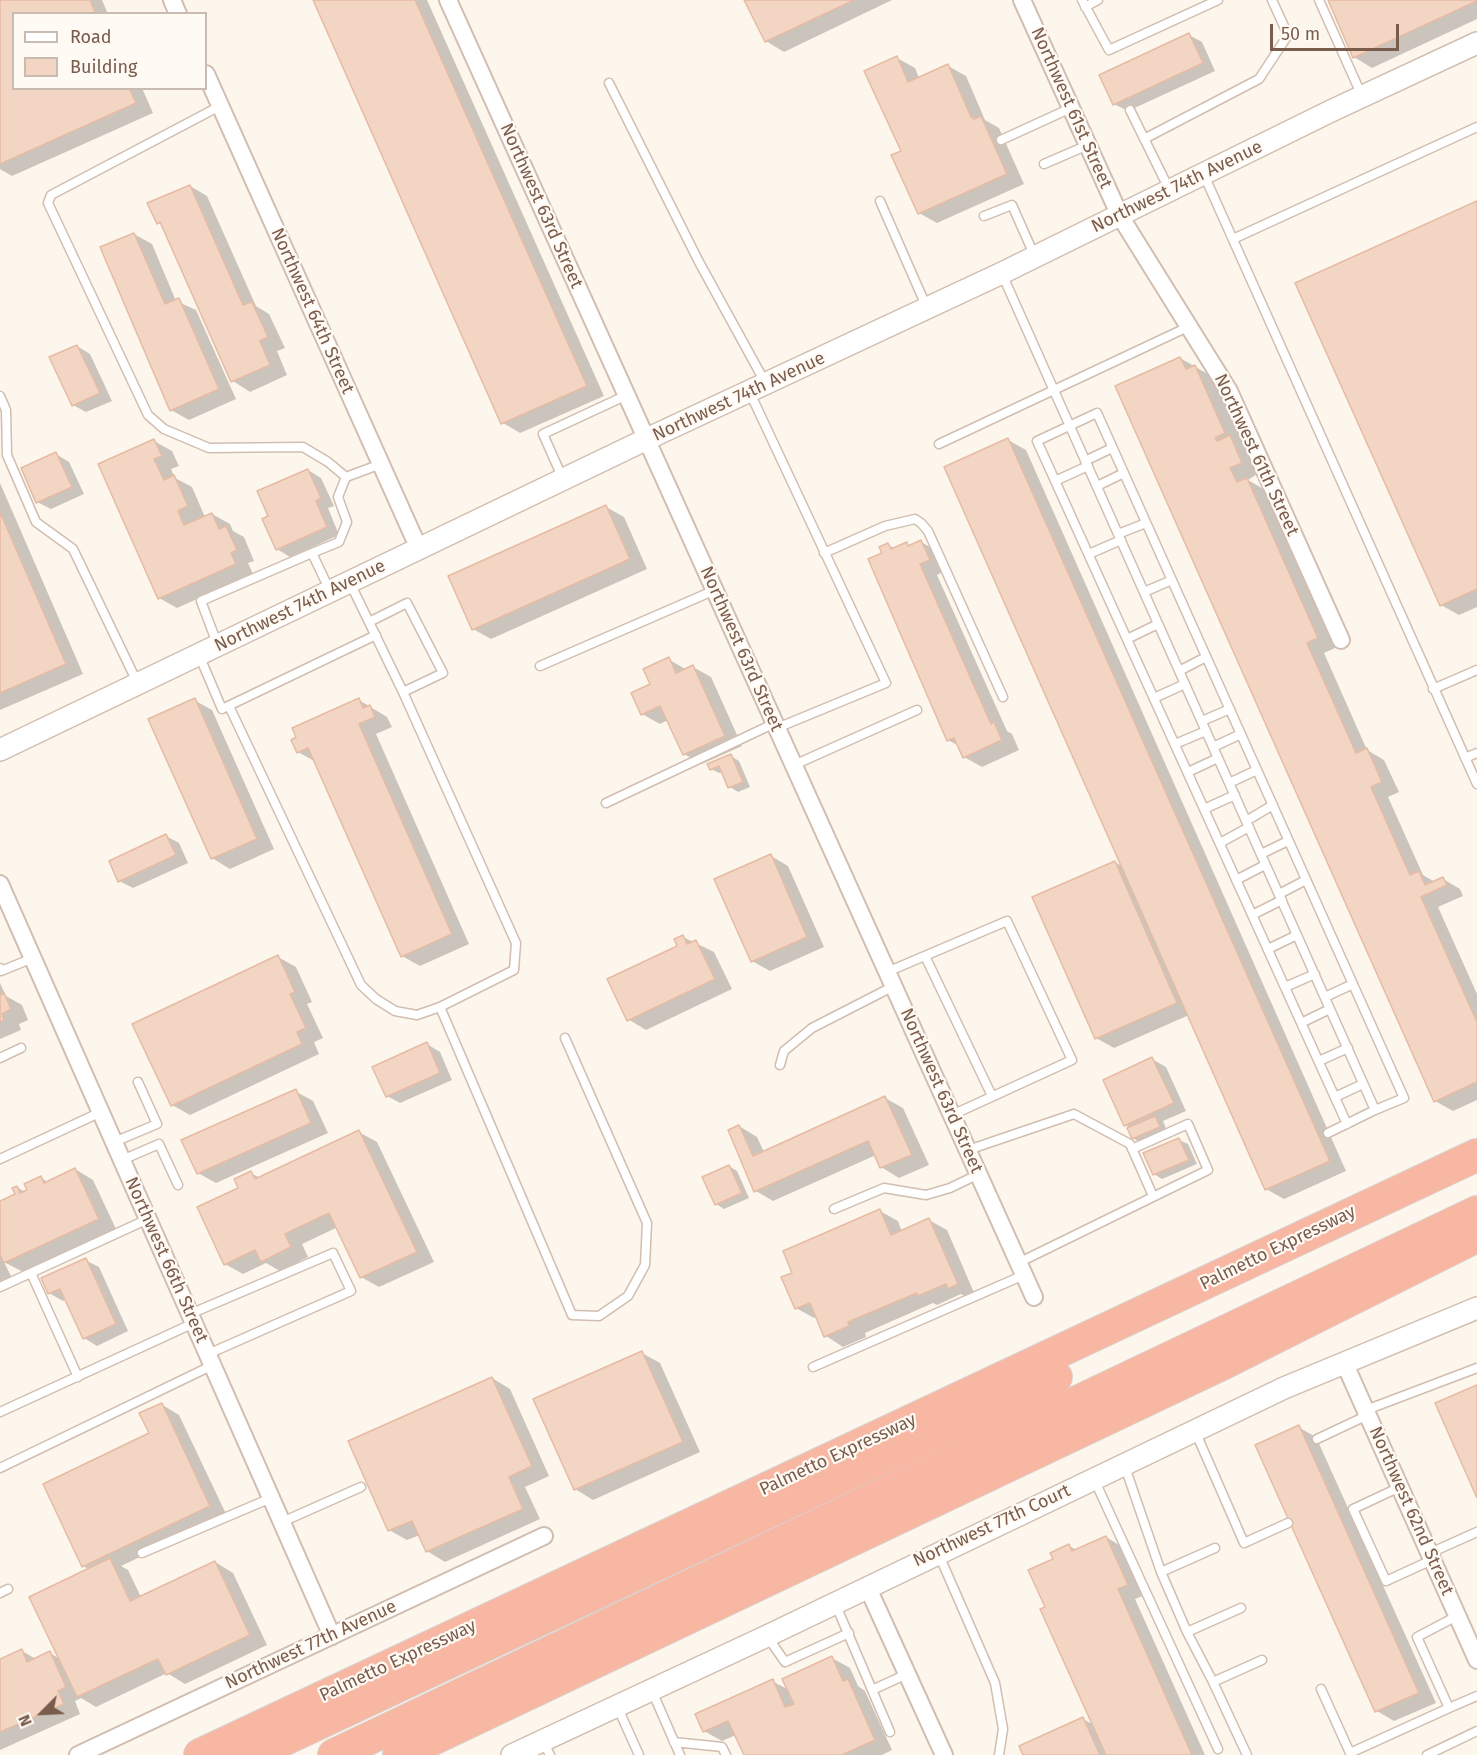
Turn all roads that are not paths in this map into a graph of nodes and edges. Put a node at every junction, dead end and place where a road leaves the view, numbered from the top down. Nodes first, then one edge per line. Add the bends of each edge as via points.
1 (448, 0) edge
2 (1022, 0) edge
3 (1098, 0) edge
4 (1218, 0) edge
5 (1272, 0) edge
6 (1319, 0) edge
7 (1084, 3) edge
8 (1477, 44) edge
9 (207, 76) edge
10 (609, 83) dead end
11 (1362, 97) junction
12 (220, 106) junction
13 (1071, 108) junction
14 (1130, 110) dead end
15 (1477, 127) edge
16 (1144, 139) junction
17 (1000, 140) dead end
18 (1088, 145) junction
19 (1044, 164) dead end
20 (1203, 174) junction
21 (1170, 191) junction
22 (880, 201) dead end
23 (984, 216) dead end
24 (1120, 216) junction
25 (1233, 239) junction
26 (1035, 257) junction
27 (1002, 273) junction
28 (927, 308) junction
29 (1190, 326) junction
30 (758, 388) junction
31 (1054, 391) junction
32 (627, 395) junction
33 (0, 396) edge
34 (1070, 425) junction
35 (647, 439) junction
36 (939, 444) dead end
37 (1112, 448) junction
38 (381, 464) junction
39 (1087, 464) junction
40 (1124, 473) junction
41 (346, 477) junction
42 (563, 480) junction
43 (1055, 481) junction
44 (1097, 486) junction
45 (1146, 523) junction
46 (1120, 537) junction
47 (419, 549) junction
48 (312, 553) junction
49 (824, 553) junction
50 (1089, 554) junction
51 (1172, 580) junction
52 (350, 582) junction
53 (715, 590) junction
54 (330, 592) junction
55 (1144, 592) junction
56 (369, 622) junction
57 (1158, 624) junction
58 (376, 635) junction
59 (1127, 639) junction
60 (1341, 640) dead end
61 (218, 646) junction
62 (199, 655) junction
63 (1206, 657) junction
64 (540, 666) dead end
65 (1477, 670) edge
66 (1179, 671) junction
67 (138, 684) junction
68 (1185, 684) junction
69 (1433, 689) junction
70 (403, 692) junction
71 (1003, 698) dead end
72 (1154, 698) junction
73 (229, 706) junction
74 (1230, 709) junction
75 (917, 710) dead end
76 (1202, 721) junction
77 (776, 726) junction
78 (1206, 731) junction
79 (1241, 734) junction
80 (1175, 744) junction
81 (1213, 747) junction
82 (0, 750) edge
83 (1477, 753) edge
84 (1218, 758) junction
85 (1465, 758) junction
86 (794, 765) junction
87 (1257, 770) junction
88 (1188, 772) junction
89 (1229, 783) junction
90 (1477, 784) edge
91 (1235, 795) junction
92 (606, 803) dead end
93 (1273, 805) junction
94 (1204, 809) junction
95 (1247, 824) junction
96 (1288, 840) junction
97 (1220, 843) junction
98 (1261, 854) junction
99 (1266, 865) junction
100 (1236, 880) junction
101 (1306, 880) junction
102 (0, 884) edge
103 (1280, 897) junction
104 (1252, 915) junction
105 (1297, 935) junction
106 (1268, 949) junction
107 (925, 956) junction
108 (33, 958) junction
109 (0, 968) edge
110 (1315, 974) junction
111 (891, 979) junction
112 (1353, 984) junction
113 (1285, 987) junction
114 (1325, 997) junction
115 (440, 1007) junction
116 (1330, 1009) junction
117 (1301, 1023) junction
118 (566, 1038) dead end
119 (21, 1048) dead end
120 (1348, 1048) junction
121 (0, 1058) edge
122 (1319, 1061) junction
123 (780, 1065) dead end
124 (138, 1082) dead end
125 (1363, 1084) junction
126 (992, 1096) junction
127 (1335, 1097) junction
128 (1375, 1110) junction
129 (101, 1112) junction
130 (952, 1115) junction
131 (1347, 1124) junction
132 (1328, 1133) dead end
133 (1477, 1133) edge
134 (114, 1142) junction
135 (1132, 1149) junction
136 (968, 1150) junction
137 (1477, 1155) edge
138 (0, 1159) edge
139 (122, 1160) junction
140 (979, 1174) junction
141 (1477, 1177) edge
142 (178, 1185) dead end
143 (1402, 1188) junction
144 (1153, 1196) junction
145 (834, 1209) dead end
146 (1477, 1212) edge
147 (148, 1219) junction
148 (1477, 1236) edge
149 (1477, 1257) edge
150 (1021, 1269) junction
151 (31, 1273) junction
152 (0, 1287) edge
153 (1356, 1296) junction
154 (1034, 1297) dead end
155 (1477, 1308) edge
156 (192, 1318) junction
157 (210, 1359) junction
158 (1344, 1362) junction
159 (813, 1367) dead end
160 (1477, 1368) edge
161 (78, 1377) junction
162 (0, 1412) edge
163 (1367, 1413) junction
164 (1194, 1431) junction
165 (1317, 1439) dead end
166 (1124, 1464) junction
167 (0, 1468) edge
168 (1094, 1478) junction
169 (361, 1487) dead end
170 (1400, 1487) junction
171 (271, 1498) junction
172 (282, 1522) junction
173 (1288, 1524) dead end
174 (1477, 1532) edge
175 (544, 1536) dead end
176 (1215, 1548) dead end
177 (938, 1552) junction
178 (142, 1553) dead end
179 (1431, 1556) junction
180 (1161, 1572) junction
181 (867, 1586) junction
182 (835, 1602) junction
183 (1241, 1608) dead end
184 (1457, 1616) junction
185 (1187, 1632) junction
186 (849, 1633) junction
187 (332, 1636) junction
188 (766, 1636) junction
189 (1262, 1660) dead end
190 (1477, 1660) edge
191 (907, 1674) junction
192 (1213, 1682) junction
193 (1321, 1689) dead end
194 (651, 1690) junction
195 (872, 1690) junction
196 (1477, 1696) edge
197 (617, 1706) junction
198 (1449, 1708) junction
199 (1477, 1731) edge
200 (890, 1732) dead end
201 (674, 1742) junction
202 (547, 1748) edge
203 (1218, 1749) dead end
204 (78, 1755) edge
205 (200, 1755) edge
206 (251, 1755) edge
207 (334, 1755) edge
208 (399, 1755) edge
209 (512, 1755) edge
210 (639, 1755) edge
211 (680, 1755) edge
212 (726, 1755) edge
213 (944, 1755) edge
214 (999, 1755) edge
215 (1247, 1755) edge
216 (1427, 1755) edge

1 - 32 street, Northwest 63rd Street
2 - 13 street, Northwest 61st Street
3 - 7 lane
4 - 7 lane via 1109,50
5 - 16 lane via 1287,35 1259,79
6 - 11 lane
8 - 11 street, Northwest 74th Avenue
9 - 12 street, Northwest 64th Street
10 - 30 lane
11 - 20 street, Northwest 74th Avenue
12 - 38 street, Northwest 64th Street
12 - 41 lane via 51,195 48,203 148,415 164,429 209,448 303,447
13 - 17 lane
13 - 18 street, Northwest 61st Street
14 - 16 lane
15 - 25 lane
16 - 21 lane
18 - 19 lane
18 - 24 street, Northwest 61st Street
20 - 21 street, Northwest 74th Avenue
20 - 25 lane
21 - 24 street, Northwest 74th Avenue
22 - 28 lane
23 - 26 lane via 1012,205
24 - 26 street, Northwest 74th Avenue
24 - 29 street, Northwest 61th Street
25 - 69 lane
26 - 27 street, Northwest 74th Avenue
27 - 28 street, Northwest 74th Avenue
27 - 31 lane
28 - 30 street, Northwest 74th Avenue
29 - 31 lane
29 - 60 street, Northwest 61th Street via 1229,391
30 - 35 street, Northwest 74th Avenue
30 - 49 lane
31 - 34 lane
31 - 36 lane
32 - 35 street, Northwest 63rd Street
32 - 42 lane via 543,434
33 - 67 lane via 6,410 7,455 36,522 73,549
34 - 37 lane via 1097,413
34 - 39 lane
34 - 43 lane via 1037,441
35 - 42 street, Northwest 74th Avenue
35 - 53 street, Northwest 63rd Street
37 - 39 lane
37 - 40 lane
38 - 41 lane
38 - 47 street, Northwest 64th Street
39 - 43 lane
39 - 44 lane
40 - 44 lane
40 - 45 lane
41 - 48 lane via 338,497 347,522 339,542
42 - 47 street, Northwest 74th Avenue
43 - 50 lane
44 - 46 lane
45 - 46 lane
45 - 51 lane
46 - 50 lane
46 - 55 lane
47 - 52 street, Northwest 74th Avenue
48 - 54 lane
48 - 61 lane via 201,601
49 - 71 lane via 885,526 915,519 921,523
49 - 77 lane via 886,683
50 - 59 lane
51 - 55 lane
51 - 63 lane
52 - 54 street, Northwest 74th Avenue
52 - 56 lane
53 - 64 lane
53 - 77 street, Northwest 63rd Street
54 - 61 street, Northwest 74th Avenue
55 - 57 lane
56 - 58 lane
56 - 70 lane via 407,603 444,673
57 - 59 lane
57 - 66 lane
58 - 70 lane
58 - 73 lane
59 - 72 lane
61 - 62 street, Northwest 74th Avenue
62 - 67 street, Northwest 74th Avenue
62 - 73 lane via 222,709
63 - 66 lane
63 - 74 lane
65 - 69 lane
66 - 68 lane
67 - 82 street, Northwest 74th Avenue
68 - 72 lane
68 - 76 lane
69 - 85 lane
70 - 115 lane via 516,943 514,970
72 - 80 lane
73 - 115 lane via 361,985 395,1011 417,1015
74 - 76 lane
74 - 79 lane
75 - 86 lane
76 - 78 lane
77 - 86 street, Northwest 63rd Street
77 - 92 lane
78 - 80 lane
78 - 81 lane
79 - 81 lane
79 - 87 lane
80 - 88 lane
81 - 84 lane
83 - 85 lane
84 - 88 lane
84 - 89 lane
85 - 90 lane
86 - 111 street, Northwest 63rd Street
87 - 89 lane
87 - 93 lane
88 - 94 lane
89 - 91 lane
91 - 94 lane
91 - 95 lane
93 - 95 lane
93 - 96 lane
94 - 97 lane
95 - 97 lane
95 - 98 lane
96 - 98 lane
96 - 101 lane
97 - 100 lane
98 - 99 lane
99 - 100 lane
99 - 103 lane
100 - 104 lane
101 - 103 lane
101 - 112 lane
102 - 108 street, Northwest 66th Street
103 - 104 lane
103 - 105 lane
104 - 106 lane
105 - 106 lane
105 - 110 lane
106 - 113 lane
107 - 111 lane
107 - 126 lane
107 - 126 lane via 1007,921 1072,1060
108 - 109 lane via 1,971
108 - 129 street, Northwest 66th Street
110 - 113 lane
110 - 114 lane
111 - 123 lane via 812,1028 784,1051
111 - 130 street, Northwest 63rd Street
112 - 114 lane
112 - 128 lane via 1404,1098
113 - 117 lane
114 - 116 lane
115 - 118 lane via 572,1315 599,1316 628,1296 645,1264 647,1222
116 - 117 lane
116 - 120 lane
117 - 122 lane
119 - 121 lane
120 - 122 lane
120 - 125 lane
122 - 127 lane
124 - 134 lane via 157,1124
125 - 127 lane
125 - 128 lane
126 - 130 lane
127 - 131 lane
128 - 131 lane
129 - 134 street, Northwest 66th Street
129 - 138 lane
130 - 136 street, Northwest 63rd Street
131 - 132 lane
133 - 143 highway
134 - 139 street, Northwest 66th Street
135 - 136 lane via 1130,1144 1074,1114
135 - 144 lane
135 - 144 lane via 1188,1125 1208,1170
136 - 140 street, Northwest 63rd Street
137 - 143 highway, Palmetto Expressway
139 - 142 lane via 159,1144
139 - 147 street, Northwest 66th Street
140 - 145 lane via 926,1195 884,1188
140 - 150 street, Northwest 63rd Street
141 - 206 highway
143 - 205 highway, Palmetto Expressway
144 - 150 lane
146 - 207 highway
147 - 151 lane
147 - 156 street, Northwest 66th Street
148 - 153 highway
149 - 153 highway
150 - 154 street, Northwest 63rd Street
150 - 159 lane
151 - 152 lane
151 - 161 lane
153 - 208 highway via 1222,1364
155 - 158 street, Northwest 77th Court
156 - 157 street, Northwest 66th Street
156 - 157 lane via 333,1253 351,1291
156 - 161 lane
157 - 167 lane
157 - 171 street, Northwest 66th Street
158 - 163 street, Northwest 62nd Street
158 - 164 street, Northwest 77th Court
160 - 163 lane
161 - 162 lane
163 - 165 lane
163 - 170 street, Northwest 62nd Street
164 - 166 street, Northwest 77th Court
164 - 173 lane via 1244,1543
166 - 168 street, Northwest 77th Court
166 - 180 lane
168 - 177 street, Northwest 77th Court
168 - 203 lane
169 - 172 lane
170 - 179 street, Northwest 62nd Street
170 - 179 lane via 1353,1509 1386,1581
171 - 172 street, Northwest 66th Street
171 - 178 lane
172 - 187 street, Northwest 66th Street
174 - 179 lane
175 - 187 street, Northwest 77th Avenue
176 - 180 lane
177 - 181 street, Northwest 77th Court
177 - 214 lane via 995,1683 1003,1729
179 - 184 street, Northwest 62nd Street
180 - 185 lane
181 - 182 street, Northwest 77th Court
181 - 191 street
182 - 186 lane
182 - 188 street, Northwest 77th Court
183 - 185 lane
184 - 190 street, Northwest 62nd Street
184 - 198 lane via 1417,1636
185 - 192 lane
186 - 188 lane via 785,1662
186 - 195 lane
187 - 204 street, Northwest 77th Avenue
188 - 194 street, Northwest 77th Court
189 - 192 lane
191 - 195 lane
191 - 213 street
192 - 215 lane
193 - 198 lane via 1350,1753
194 - 197 street, Northwest 77th Court
194 - 201 lane
195 - 200 lane
196 - 198 lane
197 - 202 street, Northwest 77th Court
197 - 210 lane
199 - 216 lane
201 - 211 lane
201 - 212 lane via 722,1747
202 - 209 street, Northwest 77th Court

